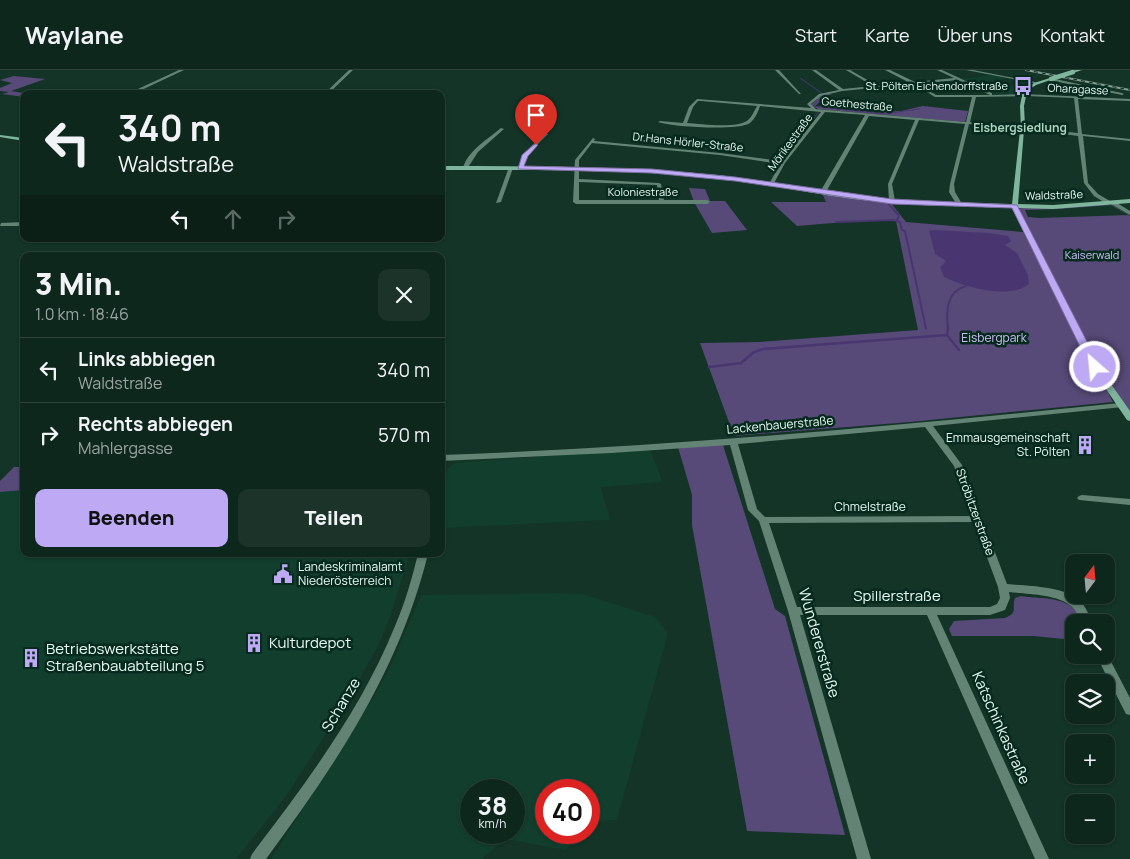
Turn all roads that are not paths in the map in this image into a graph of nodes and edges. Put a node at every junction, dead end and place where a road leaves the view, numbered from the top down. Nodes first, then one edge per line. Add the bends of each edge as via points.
1 (182, 70) edge
2 (351, 70) edge
3 (777, 70) edge
4 (814, 70) edge
5 (848, 70) edge
6 (887, 70) edge
7 (939, 70) edge
8 (968, 70) edge
9 (997, 70) edge
10 (1080, 70) edge
11 (989, 74) junction
12 (959, 79) junction
13 (1051, 79) junction
14 (1038, 83) junction
15 (914, 84) junction
16 (878, 87) junction
17 (138, 90) edge
18 (330, 90) edge
19 (842, 90) junction
20 (793, 93) dead end
21 (800, 94) junction
22 (807, 94) dead end
23 (815, 94) dead end
24 (823, 94) junction
25 (1130, 95) edge
26 (935, 96) joint
27 (974, 96) junction
28 (994, 96) junction
29 (1024, 96) junction
30 (1076, 97) junction
31 (1130, 100) edge
32 (759, 104) junction
33 (814, 109) junction
34 (824, 110) junction
35 (868, 114) junction
36 (917, 119) junction
37 (660, 122) dead end
38 (967, 123) junction
39 (685, 124) junction
40 (1014, 127) joint
41 (1025, 128) junction
42 (502, 129) dead end
43 (546, 134) dead end
44 (1080, 134) junction
45 (0, 136) edge
46 (20, 139) edge
47 (1130, 140) edge
48 (784, 163) junction
49 (445, 168) edge
50 (465, 168) junction
51 (511, 168) junction
52 (520, 168) junction
53 (576, 168) junction
54 (577, 180) junction
55 (771, 184) junction
56 (823, 192) junction
57 (1130, 201) edge
58 (498, 202) dead end
59 (662, 202) junction
60 (707, 202) dead end
61 (892, 202) junction
62 (1110, 202) junction
63 (959, 204) junction
64 (1014, 206) junction
65 (1130, 213) edge
66 (20, 224) edge
67 (1, 225) edge
68 (1120, 405) junction
69 (1130, 418) edge
70 (927, 424) junction
71 (733, 442) junction
72 (445, 458) edge
73 (1082, 498) dead end
74 (1130, 502) edge
75 (978, 519) junction
76 (762, 520) junction
77 (422, 557) edge
78 (1003, 588) junction
79 (1001, 607) joint
80 (793, 611) junction
81 (930, 611) junction
82 (1083, 614) edge
83 (1107, 664) edge
84 (1130, 710) edge
85 (257, 859) edge
86 (864, 859) edge
87 (1042, 859) edge

1 - 17 street
2 - 18 street
3 - 21 street
4 - 19 street
5 - 16 street
6 - 15 street
7 - 12 street
8 - 11 street
9 - 11 street
10 - 13 street, bridge
11 - 14 street
12 - 15 street
12 - 28 street
13 - 14 street
13 - 25 street
14 - 29 street via 1027,89
15 - 16 street
15 - 26 street
16 - 19 street
19 - 24 street
20 - 21 street
21 - 22 street
23 - 24 street
24 - 33 street via 809,104
26 - 27 street, Oharagasse
27 - 28 street, Oharagasse
27 - 38 street
28 - 29 street, Oharagasse
29 - 30 street, Oharagasse
29 - 41 street
30 - 31 street, Oharagasse
30 - 44 street
32 - 33 street, Goethestraße
32 - 39 street via 750,121 743,125
32 - 39 street, Goethestraße via 698,100 691,107
33 - 34 street, Goethestraße
34 - 35 street, Goethestraße
34 - 48 street, Mörikestraße
35 - 36 street, Goethestraße
35 - 56 street
36 - 38 street, Goethestraße
36 - 61 street via 890,184
37 - 39 street
38 - 40 street, Goethestraße
38 - 63 street via 952,184 952,192
40 - 41 street
41 - 44 street
41 - 64 street
42 - 50 street via 476,151
43 - 52 street via 525,155
44 - 47 street
44 - 62 street via 1086,183 1096,195
45 - 46 street
48 - 53 street, Dr.Hans Hörler-Straße via 592,140 579,157
48 - 55 street, Mörikestraße
49 - 50 street, Waldstraße
50 - 51 street, Waldstraße
51 - 52 street, Waldstraße
51 - 58 street
52 - 53 street, Waldstraße
53 - 54 street
53 - 55 street, Waldstraße via 690,174
54 - 59 street via 659,184
54 - 59 street, Koloniestraße via 578,203
55 - 56 street, Waldstraße
56 - 61 street, Waldstraße
57 - 62 street, Waldstraße
59 - 60 street, Koloniestraße
61 - 63 street, Waldstraße
62 - 64 street, Waldstraße via 1053,207
62 - 65 street
63 - 64 street, Waldstraße
64 - 68 street via 1095,367
66 - 67 street
68 - 69 street
68 - 70 street, Lackenbauerstraße
70 - 71 street, Lackenbauerstraße
70 - 75 street, Ströbitzerstraße via 958,466
71 - 72 street, Lackenbauerstraße
71 - 76 street, Wundererstraße via 753,510
73 - 74 street
75 - 76 street, Chmelstraße
75 - 78 street, Ströbitzerstraße
76 - 80 street, Wundererstraße
77 - 85 street, Schanze via 396,637 367,694 314,779
78 - 79 street, Ströbitzerstraße
78 - 82 street via 1056,595 1073,602
79 - 81 street, Spillerstraße via 990,611
80 - 81 street, Spillerstraße
80 - 86 street, Wundererstraße
81 - 87 street, Katschinkastraße
83 - 84 street

